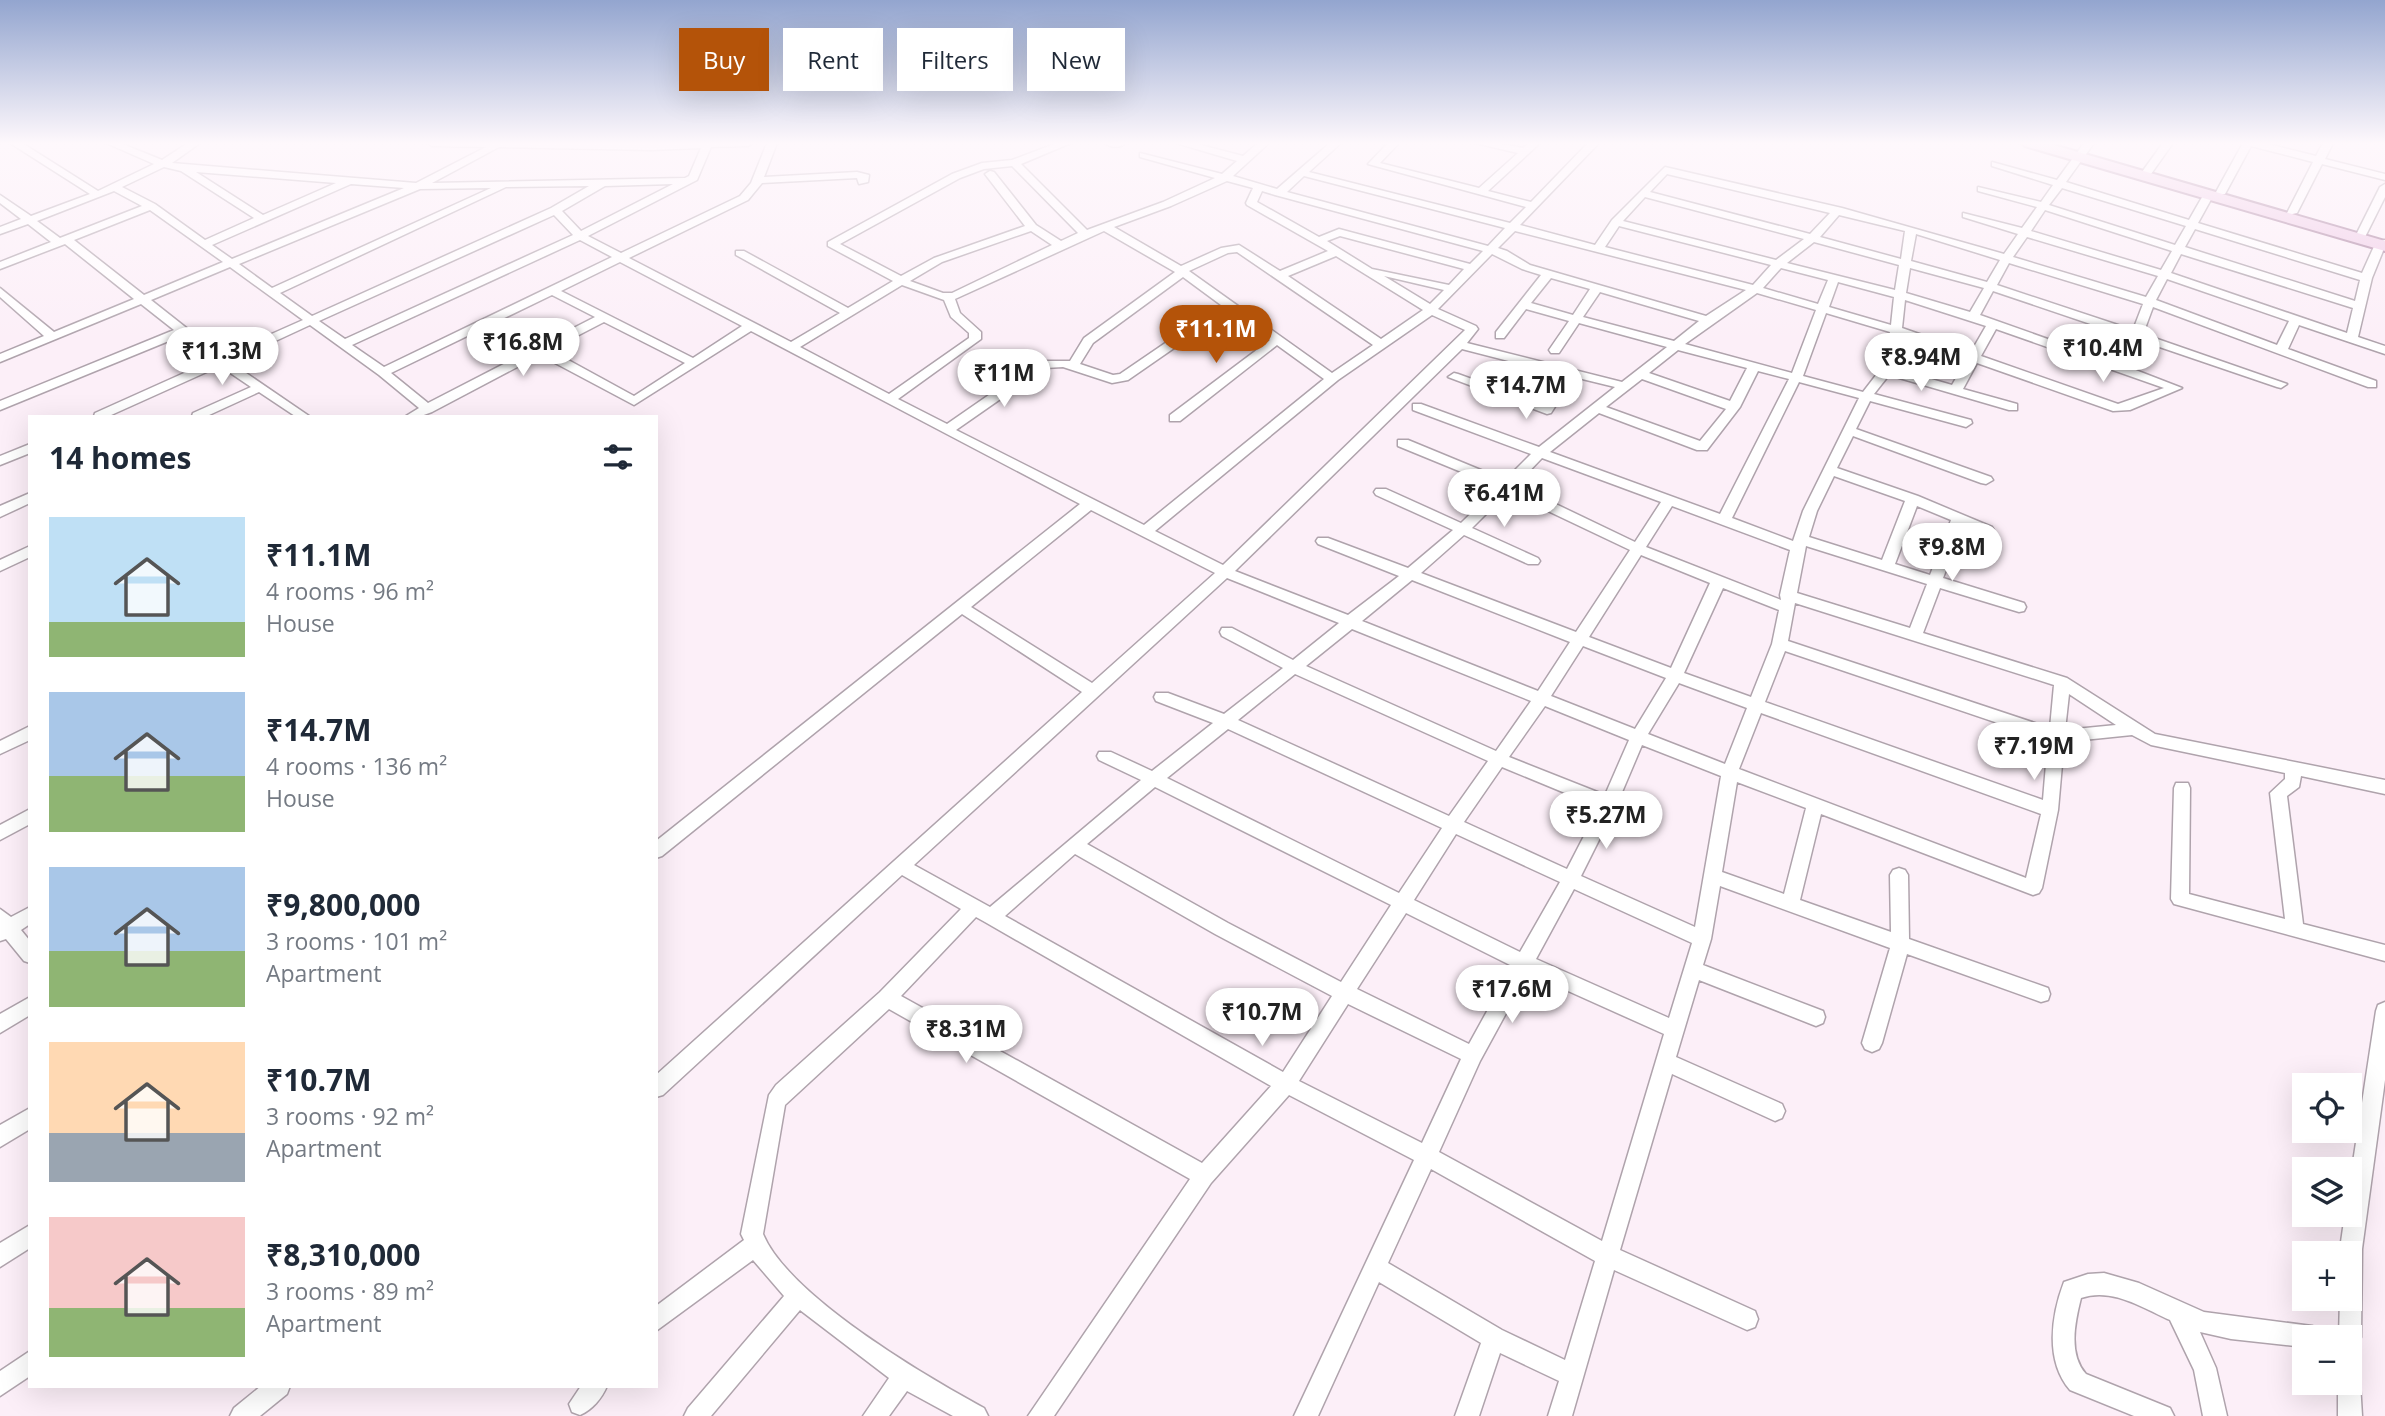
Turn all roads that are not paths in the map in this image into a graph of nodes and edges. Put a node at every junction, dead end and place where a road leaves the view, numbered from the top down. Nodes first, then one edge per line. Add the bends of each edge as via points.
1 (15, 209) edge
2 (59, 209) edge
3 (143, 209) edge
4 (155, 209) edge
5 (247, 209) edge
6 (288, 209) edge
7 (363, 209) edge
8 (452, 209) edge
9 (558, 209) edge
10 (632, 209) edge
11 (721, 209) edge
12 (896, 209) edge
13 (1018, 209) edge
14 (1060, 209) edge
15 (1151, 209) edge
16 (1262, 209) edge
17 (1339, 209) edge
18 (1459, 209) edge
19 (1527, 209) edge
20 (1628, 209) edge
21 (1705, 209) edge
22 (1834, 209) edge
23 (2041, 209) edge
24 (2053, 209) edge
25 (2147, 209) edge
26 (2204, 209) edge
27 (2268, 209) edge
28 (2277, 209) edge
29 (2294, 209) edge
30 (2374, 209) edge
31 (1838, 210) junction
32 (555, 211) junction
33 (2292, 213) junction
34 (1967, 215) dead end
35 (29, 220) junction
36 (264, 220) junction
37 (1616, 222) junction
38 (2194, 223) junction
39 (1032, 227) junction
40 (1510, 227) junction
41 (1106, 228) junction
42 (1911, 229) junction
43 (0, 231) edge
44 (2026, 231) junction
45 (1085, 234) junction
46 (580, 236) junction
47 (1814, 237) junction
48 (2360, 237) junction
49 (62, 241) junction
50 (1319, 241) junction
51 (204, 244) junction
52 (2382, 244) edge
53 (1060, 246) junction
54 (1489, 249) junction
55 (1598, 249) junction
56 (2180, 249) junction
57 (1336, 252) junction
58 (740, 253) dead end
59 (620, 257) junction
60 (2007, 257) junction
61 (1905, 261) junction
62 (232, 264) junction
63 (1778, 264) junction
64 (0, 266) edge
65 (1360, 267) junction
66 (1472, 268) junction
67 (1183, 272) junction
68 (1548, 274) junction
69 (1281, 275) junction
70 (2165, 275) junction
71 (1834, 278) junction
72 (2366, 278) junction
73 (901, 281) junction
74 (1990, 286) junction
75 (1597, 288) junction
76 (1452, 289) junction
77 (1755, 289) junction
78 (0, 291) edge
79 (553, 291) junction
80 (272, 292) junction
81 (1900, 295) junction
82 (948, 297) junction
83 (142, 301) junction
84 (2149, 302) junction
85 (1230, 305) junction
86 (1524, 305) junction
87 (2361, 307) junction
88 (1821, 309) junction
89 (1431, 310) junction
90 (847, 312) junction
91 (604, 317) junction
92 (1973, 317) junction
93 (1575, 320) junction
94 (1708, 320) junction
95 (2295, 320) junction
96 (313, 322) junction
97 (1993, 324) junction
98 (751, 327) junction
99 (1896, 330) junction
100 (182, 331) junction
101 (2137, 334) junction
102 (1500, 335) dead end
103 (53, 337) junction
104 (2352, 338) junction
105 (1277, 340) junction
106 (344, 344) junction
107 (1381, 345) junction
108 (1459, 345) junction
109 (793, 346) junction
110 (1674, 347) junction
111 (541, 350) junction
112 (1555, 350) dead end
113 (2281, 350) junction
114 (2385, 350) edge
115 (1973, 354) junction
116 (0, 358) edge
117 (222, 362) junction
118 (694, 363) junction
119 (2114, 364) junction
120 (1073, 365) junction
121 (1753, 368) junction
122 (1886, 370) junction
123 (383, 372) junction
124 (1570, 373) junction
125 (1640, 374) junction
126 (1454, 377) dead end
127 (1796, 377) junction
128 (1332, 379) junction
129 (2372, 383) dead end
130 (2281, 384) dead end
131 (1624, 386) junction
132 (260, 387) junction
133 (1956, 390) junction
134 (1866, 397) junction
135 (888, 400) junction
136 (0, 406) edge
137 (1417, 407) dead end
138 (1734, 407) junction
139 (2013, 407) dead end
140 (1598, 408) junction
141 (428, 409) junction
142 (102, 415) edge
143 (200, 415) edge
144 (301, 415) edge
145 (414, 415) edge
146 (1175, 418) dead end
147 (1966, 423) dead end
148 (947, 430) junction
149 (1850, 430) junction
150 (1403, 443) dead end
151 (28, 449) edge
152 (1539, 454) junction
153 (0, 461) edge
154 (1829, 470) junction
155 (1986, 480) dead end
156 (1507, 486) junction
157 (1381, 492) dead end
158 (28, 499) edge
159 (1913, 499) junction
160 (1668, 502) junction
161 (1089, 504) junction
162 (0, 512) edge
163 (1958, 520) junction
164 (1724, 522) junction
165 (1462, 530) junction
166 (1987, 530) dead end
167 (1145, 532) junction
168 (1322, 541) dead end
169 (1800, 544) junction
170 (1639, 549) junction
171 (28, 552) edge
172 (1533, 561) dead end
173 (0, 566) edge
174 (1887, 566) junction
175 (1225, 572) junction
176 (1409, 575) junction
177 (1718, 580) junction
178 (1934, 581) junction
179 (1786, 601) junction
180 (961, 607) junction
181 (2019, 607) dead end
182 (1350, 622) junction
183 (1227, 632) dead end
184 (1915, 634) junction
185 (1580, 639) junction
186 (1780, 644) junction
187 (1293, 668) junction
188 (1675, 676) junction
189 (2062, 681) junction
190 (1094, 692) junction
191 (1162, 697) dead end
192 (1541, 699) junction
193 (1756, 705) junction
194 (1225, 721) junction
195 (2132, 729) junction
196 (28, 733) edge
197 (1638, 737) junction
198 (2057, 737) junction
199 (0, 748) edge
200 (1105, 756) dead end
201 (1498, 759) junction
202 (2293, 769) junction
203 (1730, 772) junction
204 (1154, 779) junction
205 (2182, 788) dead end
206 (2385, 788) edge
207 (1609, 804) junction
208 (1815, 805) junction
209 (2050, 810) junction
210 (28, 817) edge
211 (1453, 824) junction
212 (0, 833) edge
213 (1074, 845) junction
214 (658, 849) edge
215 (903, 867) junction
216 (1899, 875) dead end
217 (1712, 876) junction
218 (1570, 880) junction
219 (1403, 900) junction
220 (1790, 905) junction
221 (973, 908) junction
222 (28, 916) edge
223 (991, 916) junction
224 (3, 926) edge
225 (2295, 929) junction
226 (1702, 939) junction
227 (1900, 945) junction
228 (28, 953) edge
229 (2385, 953) edge
230 (1524, 962) junction
231 (1694, 970) junction
232 (1343, 994) junction
233 (2041, 994) dead end
234 (887, 998) junction
235 (28, 1007) edge
236 (1816, 1017) dead end
237 (2384, 1021) edge
238 (0, 1024) edge
239 (1675, 1030) junction
240 (1872, 1043) dead end
241 (1473, 1055) junction
242 (1666, 1062) junction
243 (1286, 1084) junction
244 (658, 1086) edge
245 (1775, 1111) dead end
246 (28, 1118) edge
247 (0, 1137) edge
248 (1425, 1154) junction
249 (1204, 1176) junction
250 (28, 1236) edge
251 (754, 1246) junction
252 (1606, 1255) junction
253 (0, 1256) edge
254 (1374, 1267) junction
255 (798, 1296) junction
256 (2178, 1312) junction
257 (658, 1318) edge
258 (1747, 1319) dead end
259 (2350, 1325) edge
260 (2292, 1334) edge
261 (1494, 1338) junction
262 (28, 1364) edge
263 (904, 1376) junction
264 (1571, 1376) junction
265 (0, 1385) edge
266 (277, 1388) edge
267 (594, 1388) edge
268 (2349, 1395) edge
269 (580, 1404) dead end
270 (242, 1416) edge
271 (696, 1416) edge
272 (875, 1416) edge
273 (976, 1416) edge
274 (1040, 1416) edge
275 (1306, 1416) edge
276 (1467, 1416) edge
277 (1561, 1416) edge
278 (2162, 1416) edge
279 (2215, 1416) edge
280 (2350, 1416) edge

1 - 35 street
2 - 35 street
3 - 49 street
4 - 51 street
5 - 36 street
6 - 36 street
7 - 62 street
8 - 80 street
9 - 32 street
10 - 46 street
11 - 59 street
12 - 73 street via 832,244
13 - 39 street
14 - 45 street
15 - 41 street
16 - 50 street
17 - 54 street
18 - 40 street
19 - 40 street
20 - 37 street
21 - 47 street
22 - 31 street
23 - 44 street
24 - 56 street
25 - 38 street
26 - 38 street
27 - 48 main road
28 - 33 main road
29 - 33 street
30 - 48 street
31 - 42 street
31 - 47 street
32 - 46 street
32 - 96 street
33 - 48 main road
34 - 44 street
35 - 43 street
35 - 49 street
36 - 51 street
37 - 55 street
37 - 63 street
38 - 56 street
38 - 72 street
39 - 53 street
39 - 73 street via 938,260
40 - 54 street
40 - 55 street
41 - 45 street
41 - 67 street
42 - 60 street
42 - 61 street
44 - 60 street
44 - 70 street
45 - 53 street
46 - 59 street
46 - 106 street
47 - 61 street
47 - 63 street
48 - 52 main road
49 - 64 street
49 - 83 street
50 - 57 street
50 - 66 street via 1339,232
51 - 62 street
52 - 72 street
53 - 82 street
54 - 66 street
54 - 68 street
55 - 77 street
56 - 70 street
56 - 87 street
57 - 65 street
57 - 69 street
58 - 90 street
59 - 79 street
59 - 98 street
60 - 74 street
60 - 84 street
61 - 74 street
61 - 81 street
62 - 80 street
62 - 83 street
63 - 71 street
63 - 77 street
65 - 76 street
65 - 89 street
66 - 76 street
67 - 69 street via 1225,250 1239,248
67 - 85 street
67 - 120 street via 1088,341
68 - 75 street
68 - 86 street
69 - 107 street
70 - 84 street
70 - 95 street
71 - 81 street
71 - 88 street
72 - 87 street
73 - 82 street
73 - 90 street
74 - 92 street
74 - 101 street
75 - 93 street
75 - 94 street
76 - 89 street
77 - 88 street
77 - 94 street
78 - 103 street
79 - 91 street
79 - 123 street
80 - 96 street
81 - 92 street
81 - 99 street
82 - 135 street via 956,315 975,332 975,339
83 - 100 street
83 - 103 street
84 - 101 street
84 - 113 street
85 - 105 street
85 - 120 street via 1124,377 1112,379
86 - 93 street
86 - 102 street
87 - 104 street
88 - 99 street
88 - 127 street
89 - 107 street
89 - 108 street via 1472,329
90 - 109 street
91 - 111 street
91 - 118 street
92 - 97 street
93 - 110 street
93 - 112 street
94 - 110 street
95 - 104 street
95 - 113 street
96 - 106 street
96 - 117 street
97 - 115 street
97 - 119 street
98 - 109 street
98 - 118 street
99 - 115 street
99 - 122 street
100 - 117 street
100 - 136 street
101 - 119 street
101 - 130 street
103 - 116 street
104 - 114 street
105 - 128 street
105 - 146 street
106 - 123 street
107 - 128 street
108 - 124 street
108 - 175 street
109 - 135 street
110 - 121 street
110 - 125 street
111 - 118 street via 634,401
111 - 141 street
113 - 129 street
115 - 119 street via 2117,408 2176,388
115 - 133 street
117 - 132 street
117 - 142 street
120 - 148 street via 1036,366
121 - 127 street
121 - 138 street
122 - 133 street
122 - 134 street
123 - 141 street
124 - 126 street via 1547,410
124 - 131 street
125 - 131 street
125 - 138 street
127 - 134 street
127 - 164 street
128 - 167 street
131 - 140 street
132 - 143 street
132 - 144 street
133 - 139 street
134 - 147 street
134 - 149 street
135 - 148 street
137 - 152 street
138 - 140 street via 1702,447
140 - 152 street
141 - 145 street
148 - 161 street
149 - 154 street
149 - 155 street
150 - 156 street
151 - 153 street
152 - 156 street
152 - 160 street
154 - 159 street
154 - 169 street
156 - 165 street
156 - 170 street
157 - 165 street
158 - 162 street
159 - 163 street
159 - 174 street
160 - 164 street
160 - 170 street
161 - 167 street
161 - 180 street
163 - 166 street
163 - 178 street
164 - 169 street
165 - 172 street
165 - 176 street
167 - 175 street
168 - 176 street
169 - 174 street
169 - 179 street
170 - 177 street
170 - 185 street
171 - 173 street
174 - 178 street
175 - 182 street
175 - 190 street
176 - 182 street
176 - 185 street
177 - 179 street
177 - 188 street
178 - 181 street
178 - 184 street
179 - 184 street
179 - 186 street
180 - 190 street
180 - 214 street
182 - 187 street
182 - 192 street
183 - 187 street
184 - 189 street
185 - 188 street
185 - 192 street
186 - 193 street
186 - 198 street
187 - 194 street
187 - 201 street
188 - 193 street
188 - 197 street
189 - 195 street
189 - 198 street
190 - 215 street
191 - 194 street
192 - 197 street
192 - 201 street
193 - 203 street
193 - 209 street
194 - 204 street
194 - 211 street
195 - 198 street
195 - 202 street via 2151,739
196 - 199 street
197 - 203 street
197 - 207 street
198 - 209 street
200 - 204 street
201 - 207 street
201 - 211 street
202 - 206 street
202 - 225 street via 2294,782 2278,793
203 - 208 street
203 - 217 street
204 - 213 street
204 - 219 street
205 - 225 street via 2180,899
207 - 218 street
208 - 209 street via 2033,888
208 - 220 street
210 - 212 street
211 - 218 street
211 - 219 street
213 - 223 street
213 - 232 street
215 - 221 street
215 - 244 street
216 - 227 street
217 - 220 street
217 - 226 street
218 - 226 street
218 - 230 street
219 - 230 street
219 - 232 street
220 - 227 street
221 - 223 street
221 - 234 street
222 - 224 street
223 - 243 street
224 - 228 street
225 - 229 street
226 - 231 street
227 - 233 street
227 - 240 street
230 - 239 street
230 - 241 street
231 - 236 street
231 - 239 street
232 - 241 street
232 - 243 street
234 - 249 street
234 - 251 street via 776,1102 752,1234
235 - 238 street
237 - 259 street via 2351,1249
239 - 242 street
241 - 248 street
242 - 245 street
242 - 252 street
243 - 248 street
243 - 249 street
246 - 247 street
248 - 252 street
248 - 254 street
249 - 274 street
250 - 253 street
251 - 255 street
251 - 257 street
252 - 258 street
252 - 264 street
254 - 261 street
254 - 275 street
255 - 263 street
255 - 271 street
256 - 260 street via 2205,1323
256 - 278 street via 2129,1290 2099,1283 2083,1283 2072,1290 2067,1304 2070,1375
256 - 279 street via 2205,1368
261 - 264 street
261 - 276 street
262 - 265 street
263 - 272 street
263 - 273 street
264 - 277 street
266 - 270 street
267 - 269 street
268 - 280 street

